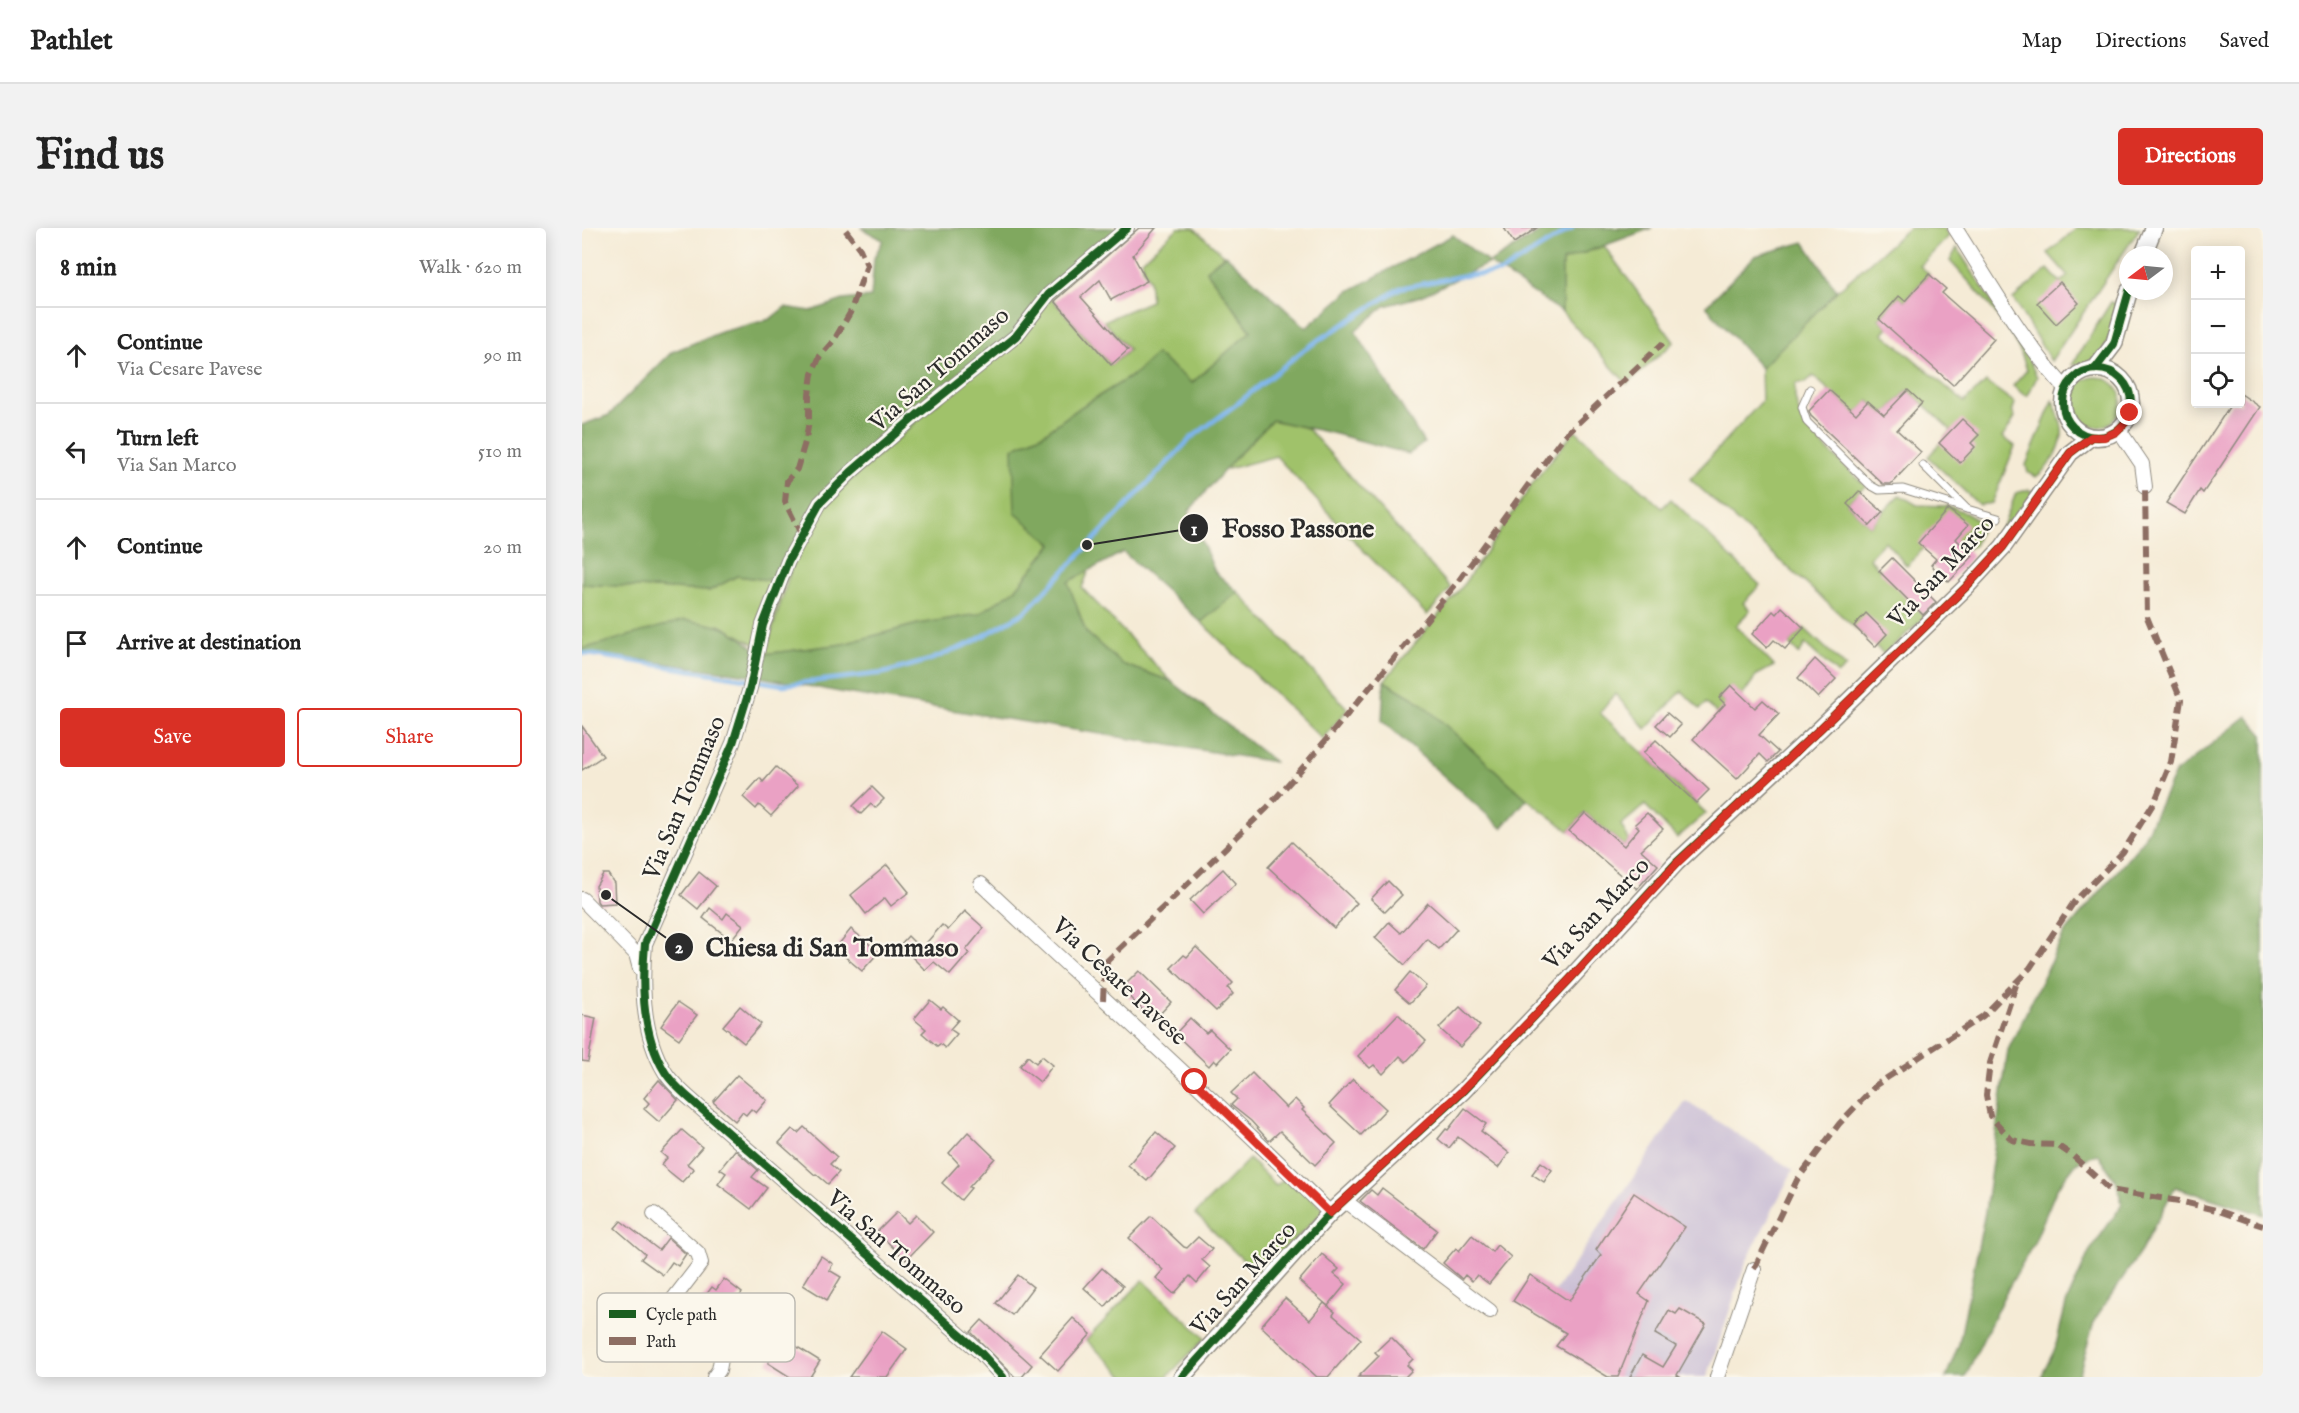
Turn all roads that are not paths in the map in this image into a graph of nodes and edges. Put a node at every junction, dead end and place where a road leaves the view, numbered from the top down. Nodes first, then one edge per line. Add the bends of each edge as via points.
1 (1126, 228) edge
2 (1955, 228) edge
3 (2154, 228) edge
4 (2147, 246) edge
5 (2127, 300) edge
6 (2115, 344) junction
7 (2096, 369) junction
8 (2120, 378) junction
9 (1810, 389) dead end
10 (2066, 389) junction
11 (2067, 420) junction
12 (2119, 430) junction
13 (2091, 437) junction
14 (1923, 465) dead end
15 (2046, 484) junction
16 (2145, 487) dead end
17 (1967, 509) junction
18 (1998, 518) dead end
19 (981, 884) dead end
20 (582, 899) edge
21 (642, 974) junction
22 (1345, 1202) junction
23 (1330, 1213) junction
24 (654, 1214) dead end
25 (1754, 1269) dead end
26 (677, 1293) edge
27 (1490, 1311) dead end
28 (720, 1362) edge
29 (714, 1377) edge
30 (1003, 1377) edge
31 (1182, 1377) edge
32 (1716, 1377) edge

1 - 21 street, Via San Tommaso via 1049,294 1016,336 917,415 820,503 788,561 763,625 733,743 645,944
2 - 10 street via 2020,332
3 - 4 street
5 - 6 street
6 - 7 street
6 - 8 street
7 - 8 street
7 - 10 street via 2078,375
8 - 12 street via 2132,402 2128,418
9 - 17 lane via 1802,407 1807,422 1870,485 1903,489
10 - 11 street via 2063,405
11 - 13 street via 2076,431
11 - 15 street, Via San Marco via 2066,445
12 - 13 street via 2104,437
12 - 16 street via 2142,464
13 - 15 street, Via San Marco via 2070,453
14 - 17 lane
15 - 22 street, Via San Marco via 2003,547 1966,587 1677,863 1463,1090
17 - 18 lane
19 - 23 street, Via Cesare Pavese via 1257,1140
20 - 21 street via 636,954
21 - 30 street, Via San Tommaso via 650,1036 666,1074 981,1353
22 - 23 street, Via San Marco
22 - 27 street
23 - 31 street, Via San Marco
24 - 26 street via 698,1253 701,1263
25 - 32 street
28 - 29 street

